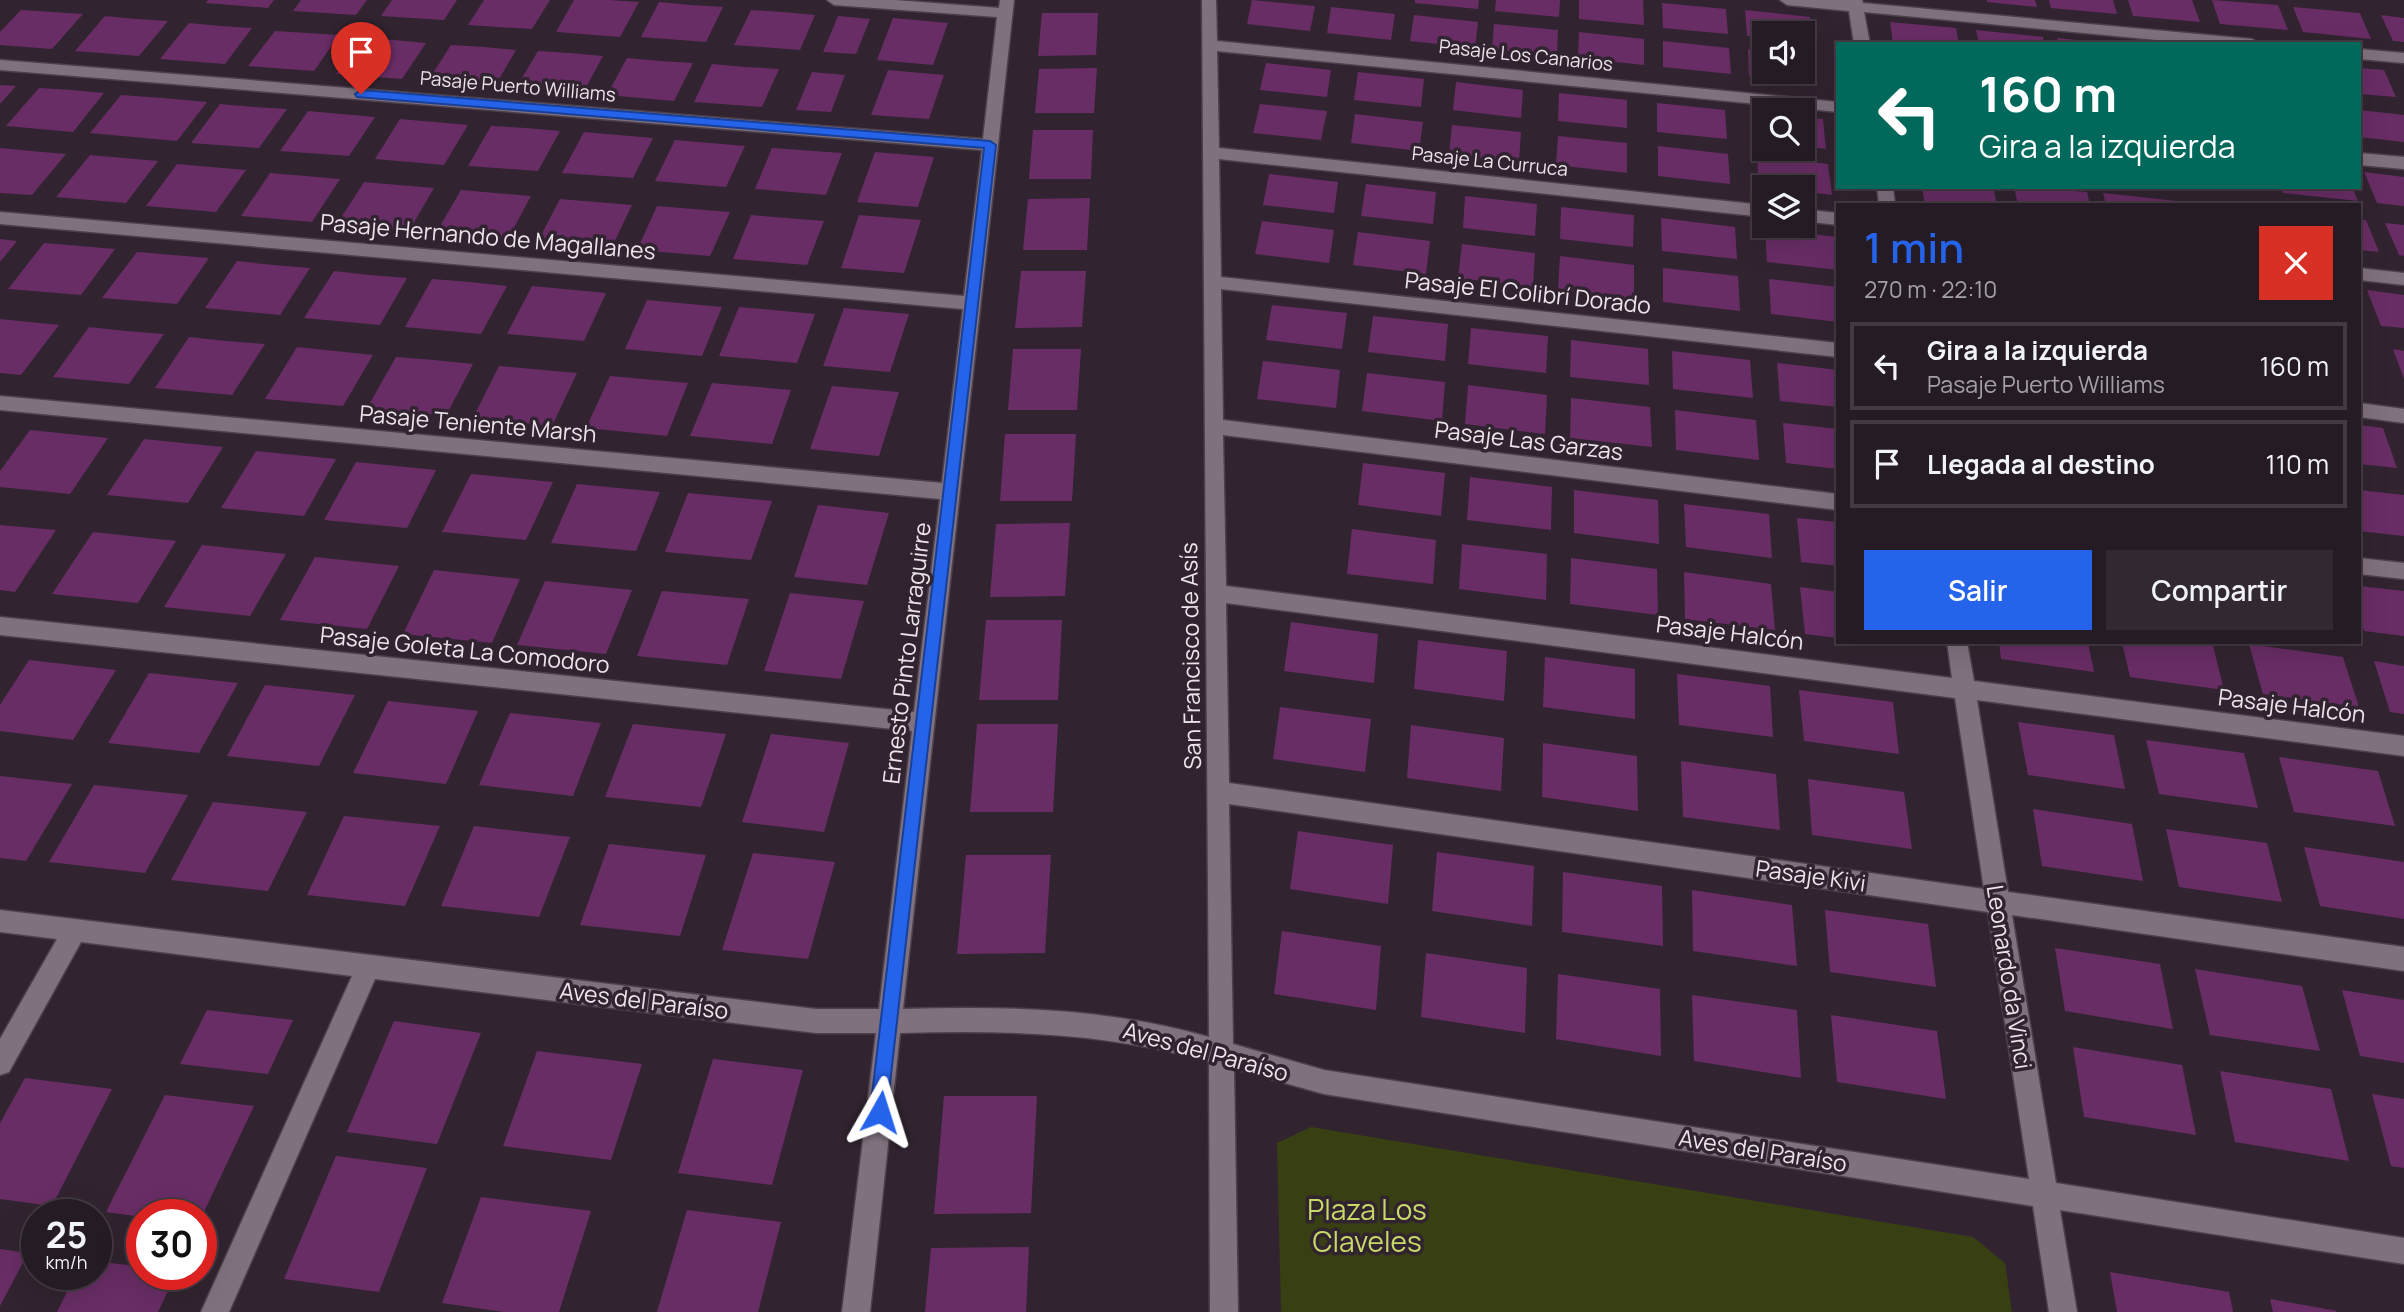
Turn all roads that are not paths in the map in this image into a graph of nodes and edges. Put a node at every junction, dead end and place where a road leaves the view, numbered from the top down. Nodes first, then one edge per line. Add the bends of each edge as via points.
1 (834, 0) edge
2 (1209, 0) edge
3 (1787, 0) edge
4 (1855, 3) edge
5 (1006, 7) edge
6 (1862, 42) edge
7 (2233, 42) edge
8 (1210, 45) junction
9 (2361, 54) edge
10 (2404, 58) edge
11 (0, 65) edge
12 (1836, 107) edge
13 (990, 145) junction
14 (1211, 153) junction
15 (2361, 159) edge
16 (2404, 163) edge
17 (1752, 210) edge
18 (1815, 216) edge
19 (0, 218) edge
20 (1836, 219) edge
21 (2361, 274) edge
22 (2404, 279) edge
23 (1212, 282) junction
24 (972, 303) junction
25 (1836, 350) edge
26 (0, 403) edge
27 (2361, 411) edge
28 (2404, 416) edge
29 (1214, 426) junction
30 (951, 492) junction
31 (1836, 502) edge
32 (2361, 566) edge
33 (2404, 571) edge
34 (1216, 593) junction
35 (0, 626) edge
36 (1957, 644) edge
37 (1964, 688) junction
38 (924, 723) junction
39 (2404, 746) edge
40 (1218, 792) junction
41 (1998, 901) junction
42 (0, 921) edge
43 (75, 930) junction
44 (2404, 959) edge
45 (369, 966) junction
46 (889, 1023) junction
47 (1221, 1054) junction
48 (0, 1063) edge
49 (2045, 1193) junction
50 (2404, 1251) edge
51 (215, 1312) edge
52 (856, 1312) edge
53 (1224, 1312) edge
54 (2063, 1312) edge

1 - 5 street
2 - 8 street, San Francisco de Asís
3 - 4 street
4 - 6 street
4 - 7 street
5 - 13 street, Ernesto Pinto Larraguirre
8 - 12 street, Pasaje Los Canarios
8 - 14 street, San Francisco de Asís
9 - 10 street
11 - 13 street, Pasaje Puerto Williams
13 - 24 street, Ernesto Pinto Larraguirre
14 - 17 street, Pasaje La Curruca
14 - 23 street, San Francisco de Asís
15 - 16 street
18 - 20 street
19 - 24 street, Pasaje Hernando de Magallanes
21 - 22 street
23 - 25 street, Pasaje El Colibrí Dorado
23 - 29 street, San Francisco de Asís
24 - 30 street, Ernesto Pinto Larraguirre
26 - 30 street, Pasaje Teniente Marsh
27 - 28 street
29 - 31 street, Pasaje Las Garzas
29 - 34 street, San Francisco de Asís
30 - 38 street, Ernesto Pinto Larraguirre
32 - 33 street
34 - 37 street, Pasaje Halcón
34 - 40 street, San Francisco de Asís
35 - 38 street, Pasaje Goleta La Comodoro
36 - 37 street, Leonardo da Vinci
37 - 39 street, Pasaje Halcón
37 - 41 street, Leonardo da Vinci
38 - 46 street, Ernesto Pinto Larraguirre
40 - 41 street, Pasaje Kivi
40 - 47 street, San Francisco de Asís
41 - 44 street, Pasaje Kivi
41 - 49 street, Leonardo da Vinci
42 - 43 street, Aves del Paraíso
43 - 45 street, Aves del Paraíso
43 - 48 street
45 - 46 street, Aves del Paraíso via 816,1021
45 - 51 street
46 - 47 street, Aves del Paraíso via 1068,1021 1153,1034
46 - 52 street, Ernesto Pinto Larraguirre
47 - 49 street, Aves del Paraíso via 1324,1082
47 - 53 street, San Francisco de Asís
49 - 50 street, Aves del Paraíso
49 - 54 street, Leonardo da Vinci

